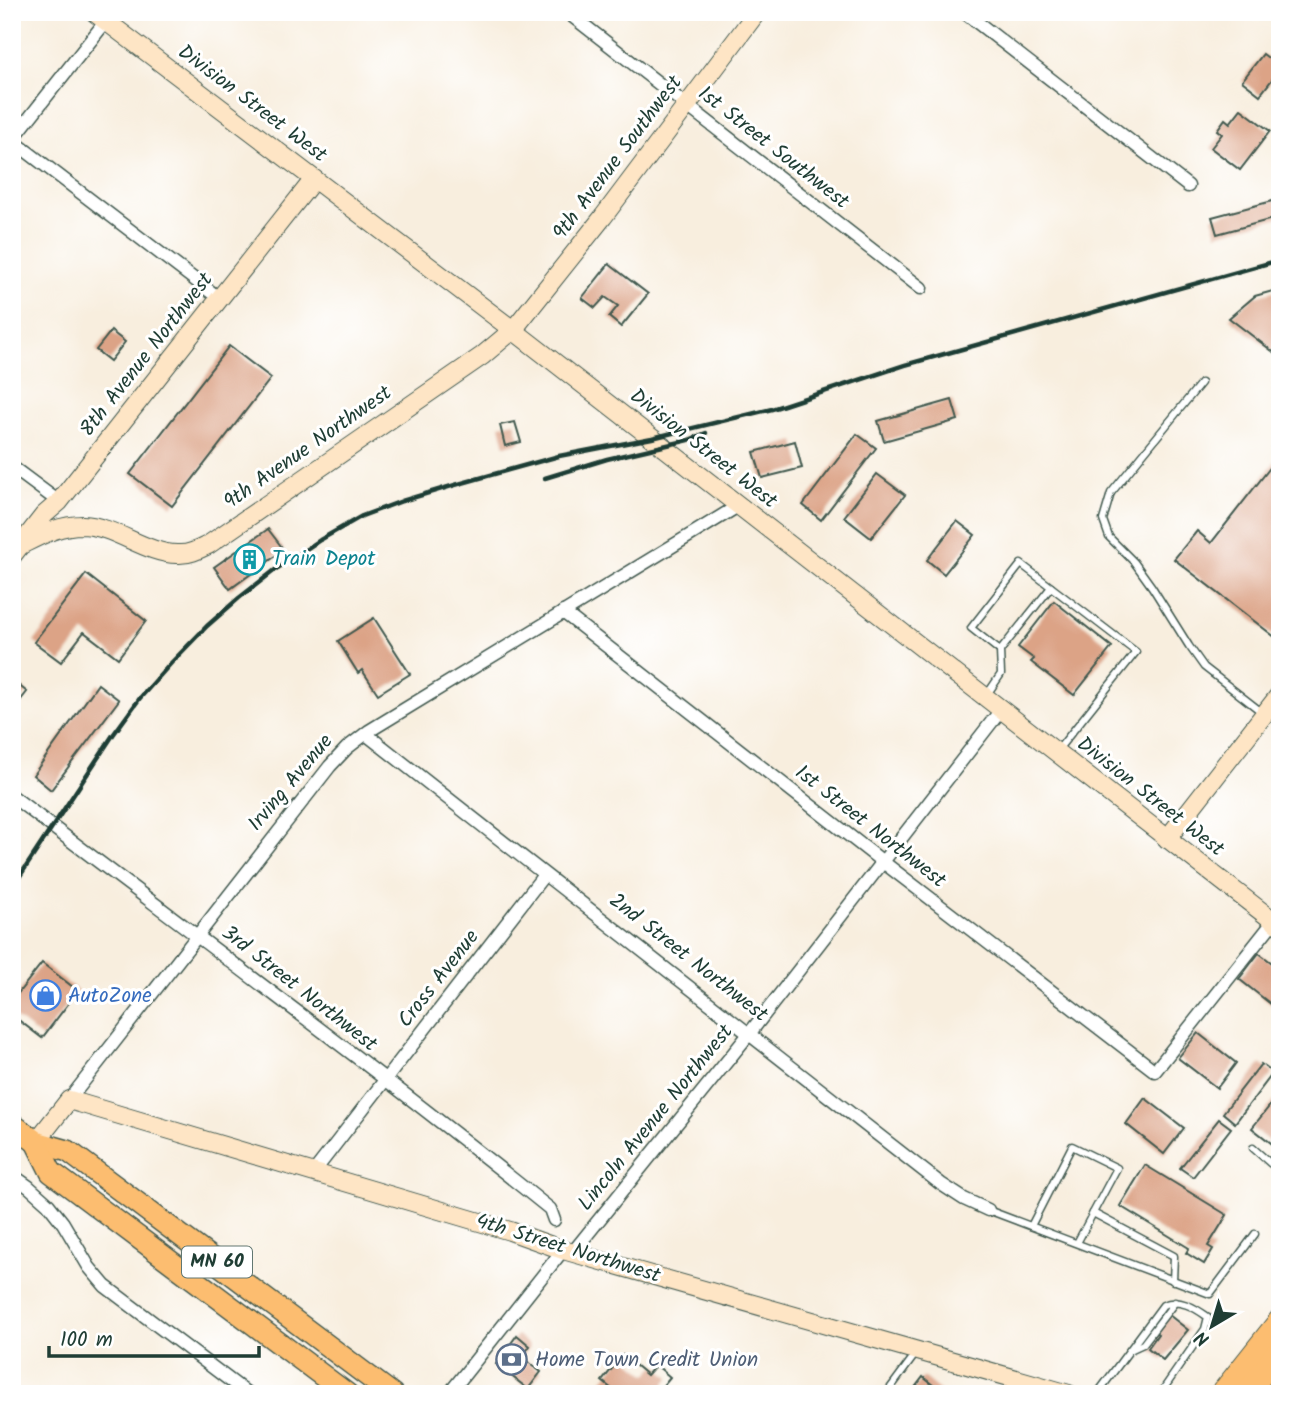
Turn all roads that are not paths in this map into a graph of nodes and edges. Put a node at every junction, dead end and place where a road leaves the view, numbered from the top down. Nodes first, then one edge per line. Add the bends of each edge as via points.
1 (566, 12) edge
2 (757, 12) edge
3 (964, 12) edge
4 (100, 17) edge
5 (686, 105) junction
6 (12, 140) edge
7 (314, 179) junction
8 (1188, 186) dead end
9 (921, 288) dead end
10 (220, 299) junction
11 (513, 330) junction
12 (1201, 383) dead end
13 (12, 467) edge
14 (59, 502) junction
15 (738, 506) junction
16 (115, 534) junction
17 (17, 551) edge
18 (1051, 587) junction
19 (563, 612) junction
20 (1000, 651) junction
21 (1280, 694) edge
22 (985, 698) junction
23 (1002, 710) junction
24 (1264, 714) junction
25 (366, 734) junction
26 (1056, 753) junction
27 (12, 796) edge
28 (1167, 839) junction
29 (883, 862) junction
30 (544, 875) junction
31 (1277, 923) edge
32 (198, 935) junction
33 (749, 1034) junction
34 (384, 1079) junction
35 (69, 1100) junction
36 (20, 1135) edge
37 (1253, 1148) dead end
38 (1280, 1152) edge
39 (313, 1173) junction
40 (12, 1175) edge
41 (988, 1210) joint
42 (1093, 1213) junction
43 (554, 1220) dead end
44 (1031, 1226) junction
45 (1255, 1234) dead end
46 (1077, 1243) junction
47 (568, 1251) junction
48 (1173, 1281) junction
49 (1280, 1321) edge
50 (1280, 1349) edge
51 (919, 1350) junction
52 (248, 1394) edge
53 (347, 1394) edge
54 (392, 1394) edge
55 (449, 1394) edge
56 (886, 1394) edge
57 (1069, 1394) edge
58 (1097, 1394) edge
59 (1160, 1394) edge
60 (1222, 1394) edge
61 (1247, 1394) edge

1 - 5 street, 1st Street Southwest
2 - 5 street, 9th Avenue Southwest
3 - 8 street
4 - 6 street
4 - 7 street, Division Street West
5 - 9 street, 1st Street Southwest
5 - 11 street, 9th Avenue Southwest
6 - 10 street
7 - 10 street, 8th Avenue Northwest
7 - 11 street, Division Street West
10 - 14 street, 8th Avenue Northwest
11 - 15 street, Division Street West
11 - 16 street, 9th Avenue Northwest via 208,545 177,554
12 - 24 lane via 1111,493 1103,520 1109,537 1134,562 1204,667
13 - 14 street
14 - 16 street
14 - 17 street, 8th Avenue Northwest
15 - 19 street, Irving Avenue
15 - 22 street, Division Street West
16 - 17 street via 70,526 45,532
18 - 20 lane
18 - 20 lane via 1021,564 971,628
18 - 26 lane via 1136,652
19 - 25 street, Irving Avenue
19 - 29 street, 1st Street Northwest
20 - 22 lane via 1001,674
21 - 24 street
22 - 23 street, Division Street West
23 - 26 street, Division Street West
23 - 29 street, Lincoln Avenue Northwest
24 - 28 street
25 - 30 street, 2nd Street Northwest
25 - 32 street, Irving Avenue via 330,766
26 - 28 street, Division Street West
27 - 32 street, 3rd Street Northwest
28 - 31 street, Division Street West
29 - 31 street, 1st Street Northwest via 1154,1071
29 - 33 street, Lincoln Avenue Northwest
30 - 33 street, 2nd Street Northwest
30 - 34 street, Cross Avenue
32 - 34 street, 3rd Street Northwest
32 - 35 street, Irving Avenue
33 - 41 street, 2nd Street Northwest via 941,1184
33 - 47 street, Lincoln Avenue Northwest
34 - 39 street, Cross Avenue
34 - 43 street, 3rd Street Northwest via 550,1209
35 - 36 street, Irving Avenue
35 - 39 street, 4th Street Northwest
36 - 53 main road, MN 60 via 51,1172
36 - 54 main road, MN 60 via 68,1151
37 - 38 lane via 1271,1164
39 - 47 street, 4th Street Northwest
40 - 52 street via 48,1204 105,1286
41 - 44 lane
42 - 44 lane via 1117,1168 1072,1146
42 - 46 lane
42 - 48 lane via 1174,1256
44 - 46 lane
45 - 48 lane via 1210,1294
46 - 48 lane
47 - 51 street, 4th Street Northwest
47 - 55 street, Lincoln Avenue Northwest
49 - 60 highway
50 - 61 highway
51 - 56 lane
51 - 57 street, 4th Street Northwest
58 - 59 lane via 1163,1305 1175,1301 1208,1317 1205,1329

